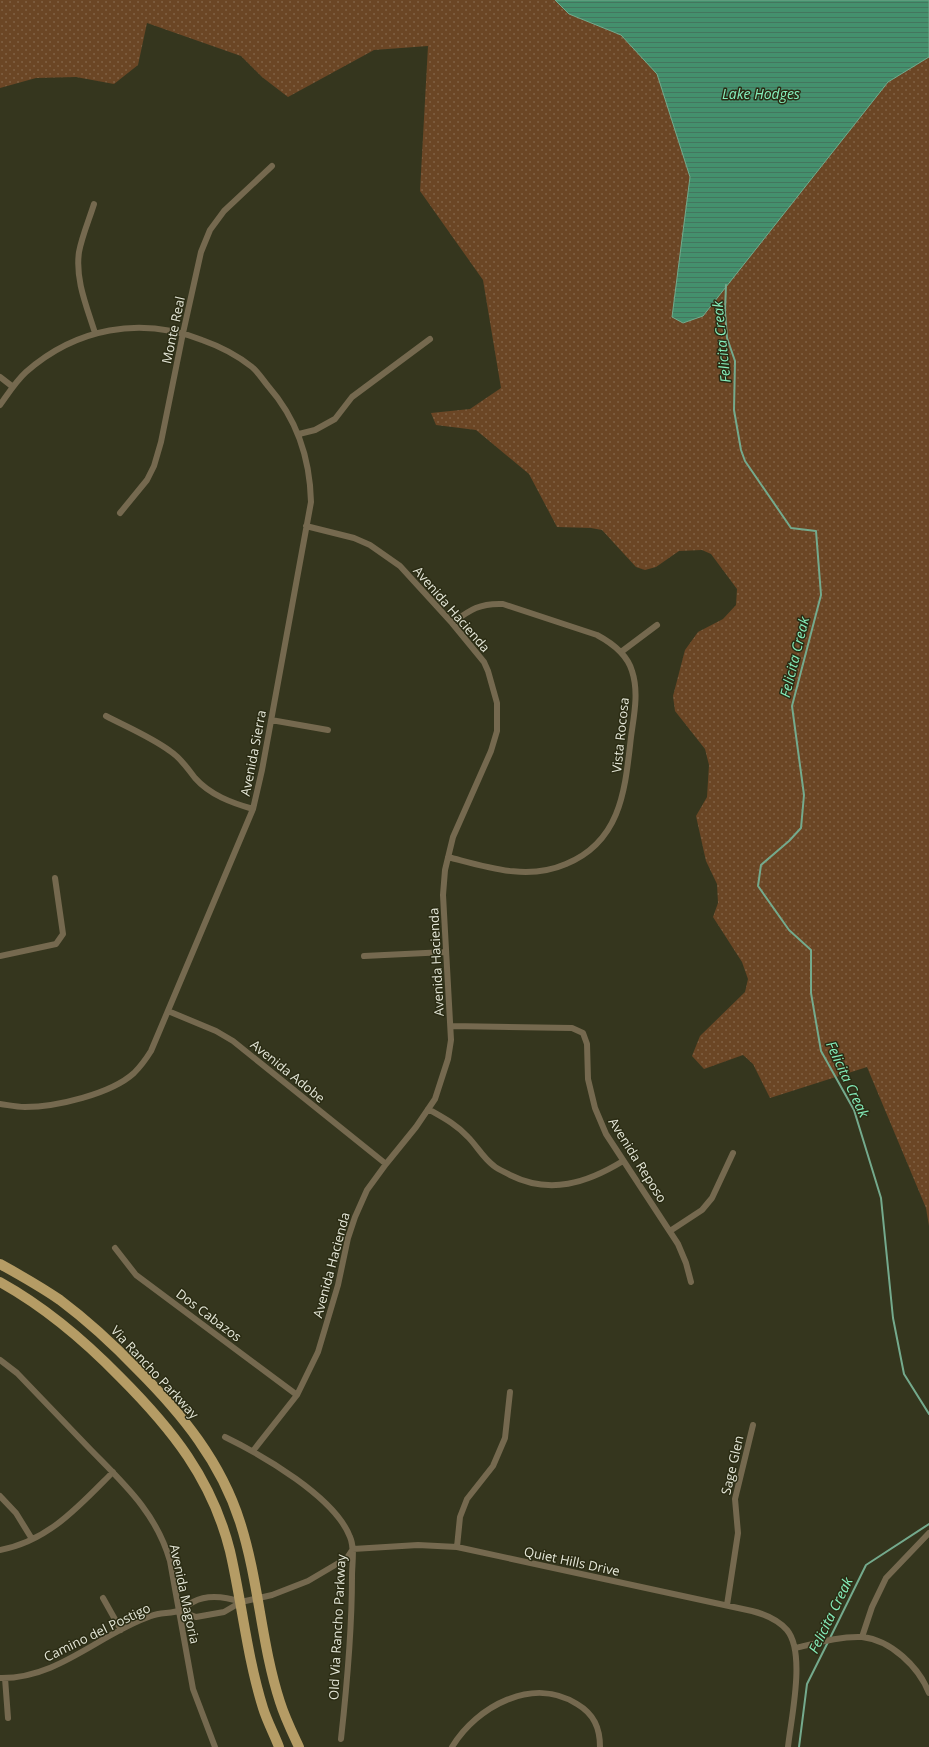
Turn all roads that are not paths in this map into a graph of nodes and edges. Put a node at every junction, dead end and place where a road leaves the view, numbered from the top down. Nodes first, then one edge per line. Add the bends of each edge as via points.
1 (272, 166) dead end
2 (94, 204) dead end
3 (95, 333) junction
4 (183, 333) junction
5 (430, 339) dead end
6 (0, 377) edge
7 (13, 387) junction
8 (0, 405) edge
9 (299, 434) junction
10 (120, 513) dead end
11 (306, 526) junction
12 (452, 623) junction
13 (657, 624) dead end
14 (621, 652) junction
15 (106, 716) dead end
16 (271, 720) junction
17 (328, 730) dead end
18 (253, 809) junction
19 (448, 857) junction
20 (55, 878) dead end
21 (446, 952) junction
22 (0, 956) edge
23 (364, 956) dead end
24 (168, 1011) junction
25 (451, 1026) junction
26 (0, 1104) edge
27 (428, 1108) junction
28 (733, 1153) dead end
29 (623, 1161) junction
30 (386, 1164) junction
31 (670, 1232) junction
32 (114, 1248) dead end
33 (0, 1264) edge
34 (0, 1282) edge
35 (691, 1282) dead end
36 (0, 1360) edge
37 (510, 1392) dead end
38 (297, 1395) junction
39 (753, 1425) dead end
40 (225, 1437) dead end
41 (253, 1451) junction
42 (113, 1472) junction
43 (0, 1496) edge
44 (929, 1533) edge
45 (32, 1539) junction
46 (456, 1547) junction
47 (353, 1549) junction
48 (0, 1550) edge
49 (104, 1598) dead end
50 (258, 1599) junction
51 (241, 1602) junction
52 (726, 1605) junction
53 (180, 1611) junction
54 (121, 1630) junction
55 (862, 1637) junction
56 (796, 1648) junction
57 (2, 1678) edge
58 (929, 1693) edge
59 (8, 1718) dead end
60 (341, 1739) dead end
61 (215, 1747) edge
62 (279, 1747) edge
63 (299, 1747) edge
64 (452, 1747) edge
65 (600, 1747) edge
66 (788, 1747) edge

1 - 4 street, Monte Real via 224,211 210,230 201,252
2 - 3 street via 78,260 80,283
3 - 4 street, Avenida Sierra via 137,326
3 - 7 street, Avenida Sierra via 58,348 25,372
4 - 9 street, Avenida Sierra via 221,347 252,368 281,400
4 - 10 street, Monte Real via 154,466
5 - 9 street via 352,397 334,418 315,430
6 - 7 street
7 - 8 street, Avenida Sierra
9 - 11 street, Avenida Sierra via 311,479 311,502
11 - 12 street, Avenida Hacienda via 354,538 370,545 400,566
11 - 16 street, Avenida Sierra
12 - 14 street, Vista Rocosa via 472,608 489,603 503,604 597,635 609,641
12 - 19 street, Avenida Hacienda via 484,662 497,703 496,731 491,750 453,838
13 - 14 street
14 - 19 street, Vista Rocosa via 632,669 636,687 627,770 624,792 615,819 598,843 567,864 524,873
15 - 18 street via 170,751 215,795
16 - 17 street
16 - 18 street, Avenida Sierra
18 - 24 street, Avenida Sierra
19 - 21 street, Avenida Hacienda via 443,895
20 - 22 street via 63,934 56,944
21 - 23 street
21 - 25 street, Avenida Hacienda
24 - 26 street, Avenida Sierra via 151,1051 142,1065 117,1085 67,1102 25,1107
24 - 30 street, Avenida Adobe via 233,1041
25 - 27 street, Avenida Hacienda via 448,1059 435,1099
25 - 29 street, Avenida Reposo via 572,1028 583,1033 587,1044 588,1079 595,1108 606,1134
27 - 29 street via 457,1126 495,1167 518,1179 541,1185 564,1186 575,1184
27 - 30 street, Avenida Hacienda
28 - 31 street via 712,1198 702,1210
29 - 31 street, Avenida Reposo
30 - 38 street, Avenida Hacienda via 367,1190 355,1217 318,1352
31 - 35 street, Avenida Reposo via 686,1262
32 - 38 street, Dos Cabazos via 136,1275
33 - 50 main road, Via Rancho Parkway via 58,1299 90,1323 183,1418 199,1439 227,1489 240,1521
34 - 51 main road via 80,1337 176,1437 199,1475 223,1526
36 - 42 street, Avenida Magoria via 17,1373
37 - 46 street via 503,1444 493,1466 467,1499 460,1517
38 - 41 street, Avenida Hacienda
39 - 52 street, Sage Glen via 735,1499 738,1533
40 - 41 street, Old Via Rancho Parkway
41 - 47 street, Old Via Rancho Parkway via 315,1493 340,1517 351,1537
42 - 45 street via 65,1520
42 - 53 street, Avenida Magoria via 131,1490 152,1518 166,1547
43 - 45 street via 16,1513
44 - 55 street via 886,1578 872,1607
45 - 48 street
46 - 47 street, Quiet Hills Drive via 418,1545
46 - 52 street, Quiet Hills Drive
47 - 50 street via 347,1558 308,1580
47 - 60 street, Old Via Rancho Parkway via 352,1598
49 - 54 street
50 - 51 street
50 - 63 main road, Via Rancho Parkway via 280,1703
51 - 53 street via 224,1612 196,1617
51 - 53 street via 222,1596 195,1601
51 - 62 main road via 263,1709
52 - 56 street, Quiet Hills Drive via 767,1615 787,1630
53 - 54 street, Camino del Postigo via 151,1615
53 - 61 street, Avenida Magoria via 193,1689
54 - 57 street, Camino del Postigo via 54,1667 30,1675
55 - 56 street via 832,1639
55 - 58 street via 874,1640 899,1653 913,1665
56 - 66 street, Quiet Hills Drive via 798,1665
57 - 59 street
64 - 65 street via 459,1735 506,1700 525,1693 550,1692 568,1698 584,1708 594,1719 599,1731

